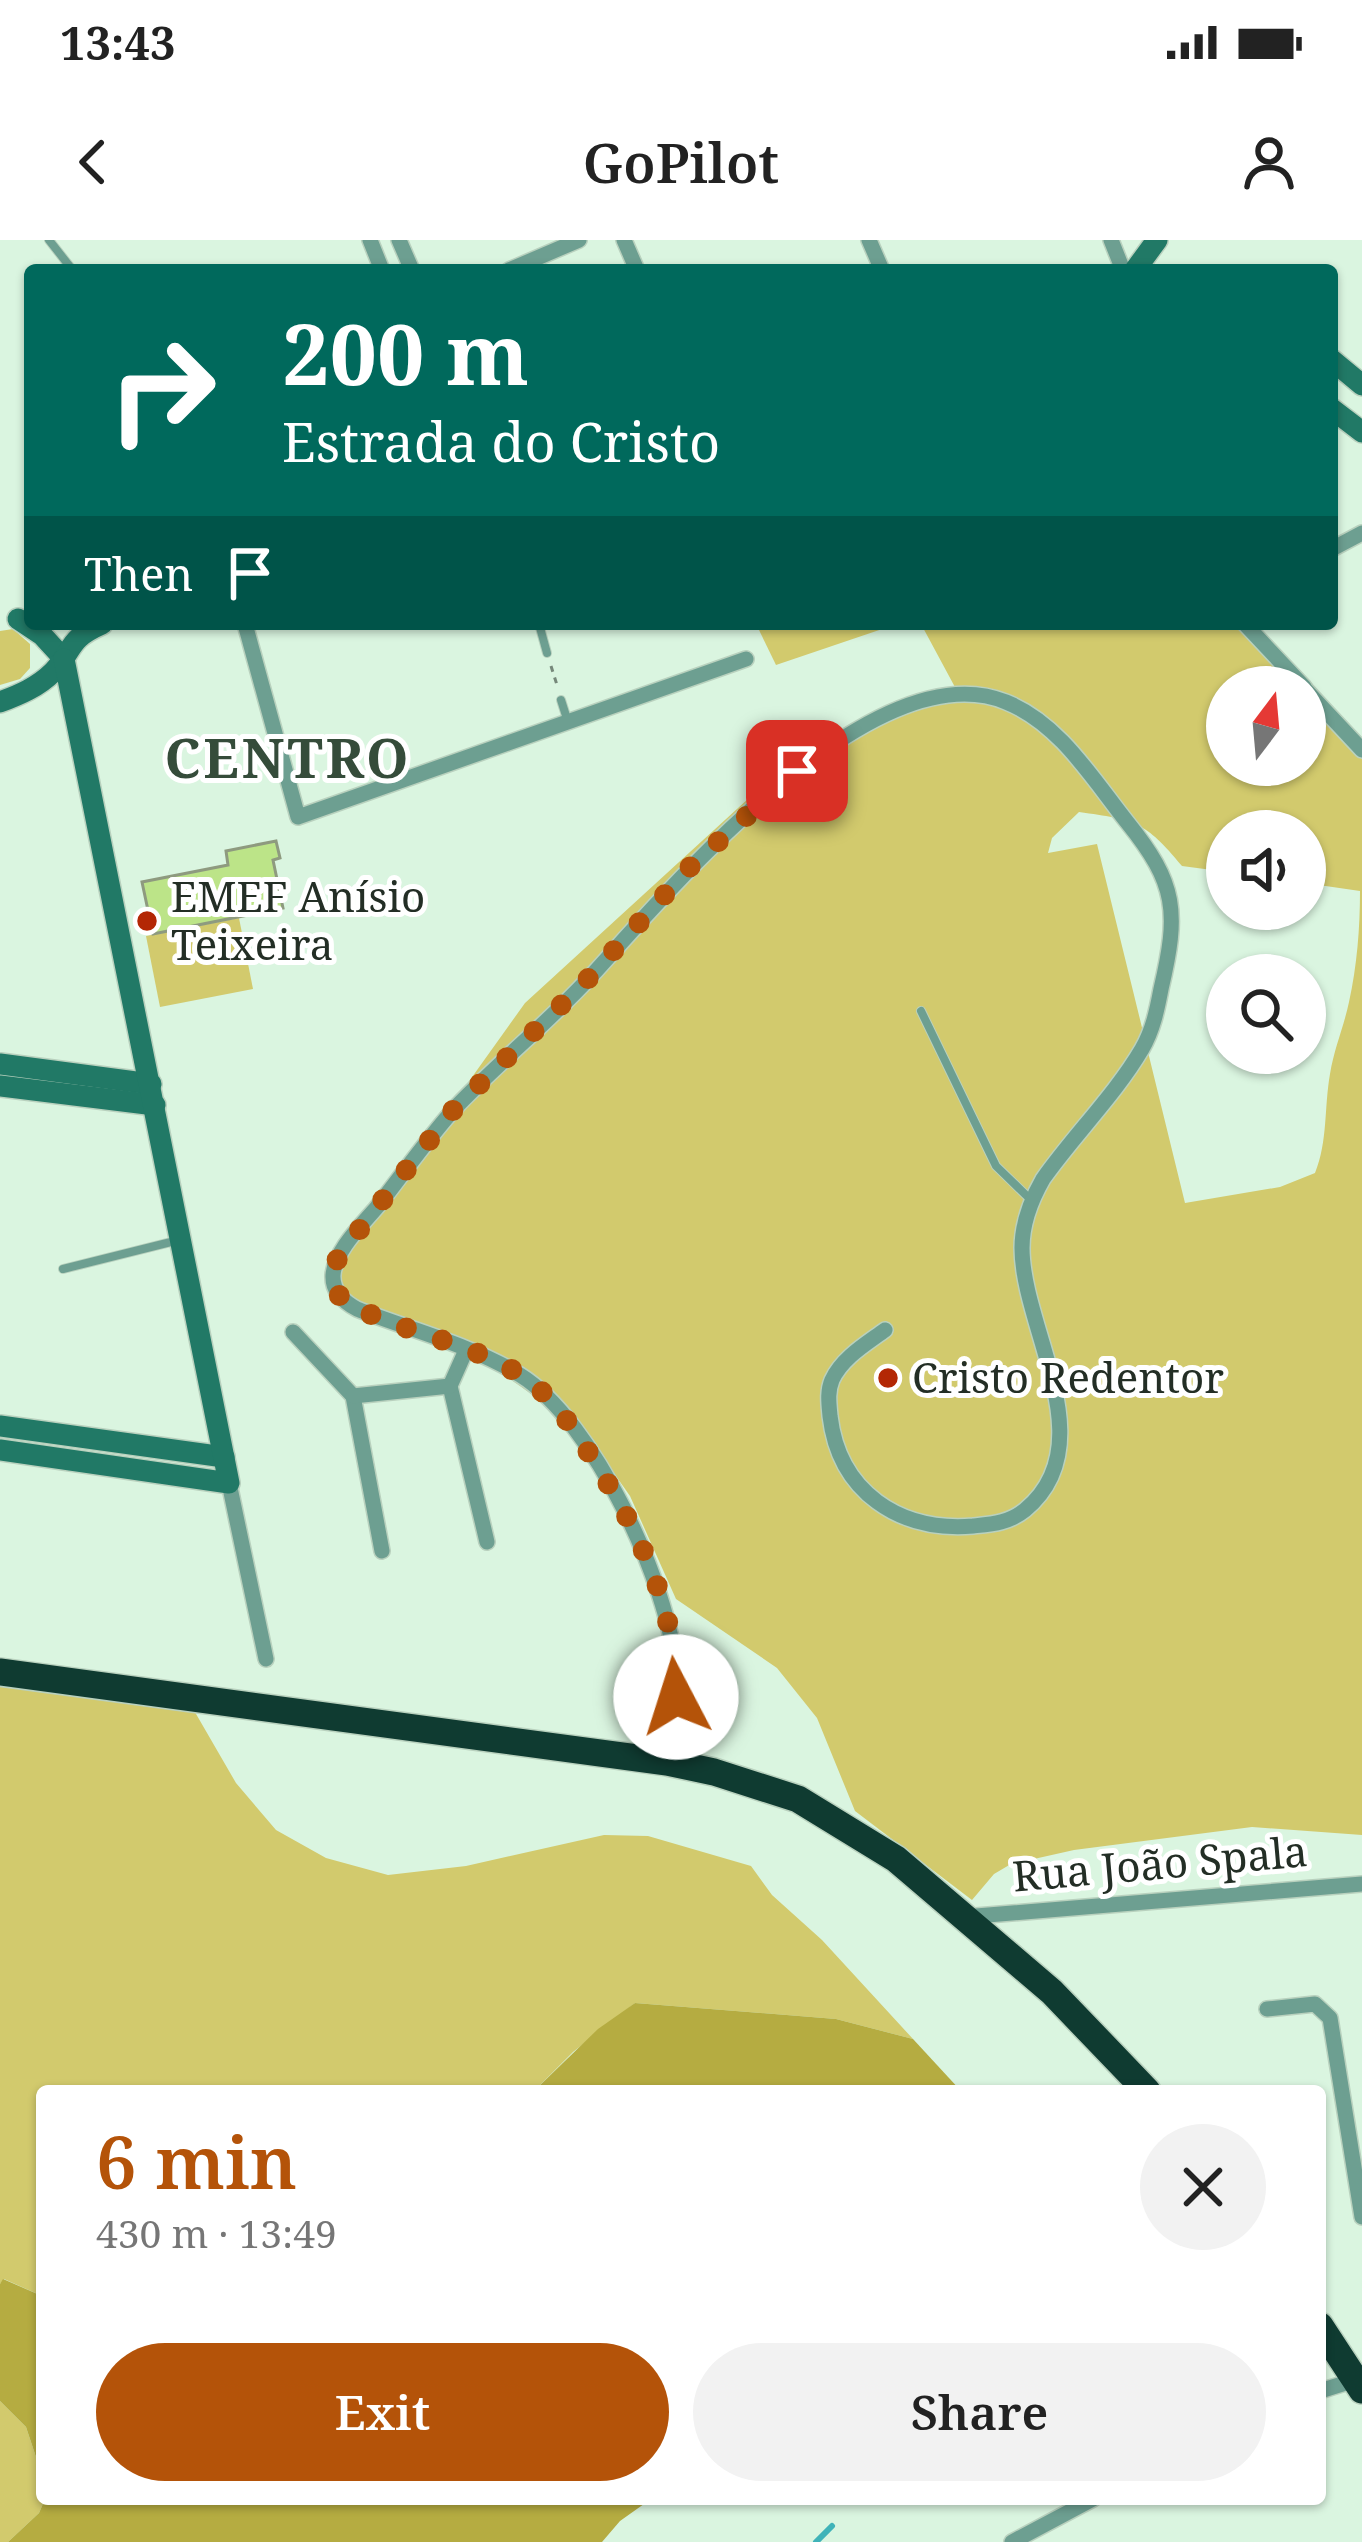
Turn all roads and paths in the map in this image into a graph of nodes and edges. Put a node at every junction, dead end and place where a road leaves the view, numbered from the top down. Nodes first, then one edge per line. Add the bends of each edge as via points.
1 (579, 240) edge
2 (523, 264) edge
3 (1338, 365) edge
4 (1362, 385) edge
5 (1338, 414) edge
6 (1362, 432) edge
7 (34, 630) edge
8 (91, 630) edge
9 (247, 630) edge
10 (541, 630) edge
11 (1251, 630) edge
12 (547, 652) joint
13 (64, 659) junction
14 (746, 659) dead end
15 (1284, 666) edge
16 (561, 700) joint
17 (0, 702) edge
18 (1326, 712) edge
19 (568, 722) junction
20 (1362, 750) edge
21 (921, 1011) dead end
22 (0, 1064) edge
23 (0, 1086) edge
24 (153, 1095) junction
25 (1031, 1200) junction
26 (182, 1240) junction
27 (63, 1269) dead end
28 (885, 1330) dead end
29 (293, 1332) dead end
30 (466, 1350) junction
31 (450, 1386) junction
32 (353, 1396) junction
33 (0, 1426) edge
34 (0, 1450) edge
35 (224, 1457) junction
36 (229, 1483) junction
37 (487, 1542) dead end
38 (382, 1551) dead end
39 (266, 1659) dead end
40 (0, 1672) edge
41 (667, 1762) junction
42 (1362, 1884) edge
43 (964, 1917) junction
44 (1267, 2009) dead end
45 (1141, 2085) edge
46 (1357, 2140) edge
47 (1362, 2217) edge
48 (1326, 2335) edge
49 (1359, 2385) edge
50 (1326, 2388) edge
51 (1083, 2505) edge
52 (1012, 2542) edge

1 - 2 street
3 - 4 street
5 - 6 street
7 - 13 street
8 - 13 street
9 - 19 street via 298,817
10 - 12 lane
11 - 15 street
12 - 16 path
13 - 17 street via 31,689
13 - 24 street
14 - 19 street
16 - 19 lane
18 - 20 street
21 - 25 lane via 996,1166
22 - 24 street
23 - 24 street
24 - 26 street
25 - 28 street via 1024,1268 1059,1426 1048,1480 1023,1512 968,1526 908,1518 868,1496 846,1471 832,1430 832,1381
25 - 30 street via 1147,1040 1173,937 1172,900 1153,854 1049,728 983,694 936,695 821,752 690,867 454,1109 351,1240 333,1273 343,1301
26 - 27 lane
26 - 35 street
29 - 32 street
30 - 31 street
30 - 41 street via 545,1394 628,1514 674,1654
31 - 32 street
31 - 37 street
32 - 38 street
33 - 35 street
34 - 36 street
35 - 36 street
36 - 39 street
40 - 41 highway
41 - 43 highway via 798,1799 896,1859
42 - 43 street, Rua João Spala
43 - 45 highway via 1052,1992
44 - 46 street via 1308,2004 1326,2011
46 - 47 street
48 - 49 highway
49 - 50 street
51 - 52 street

